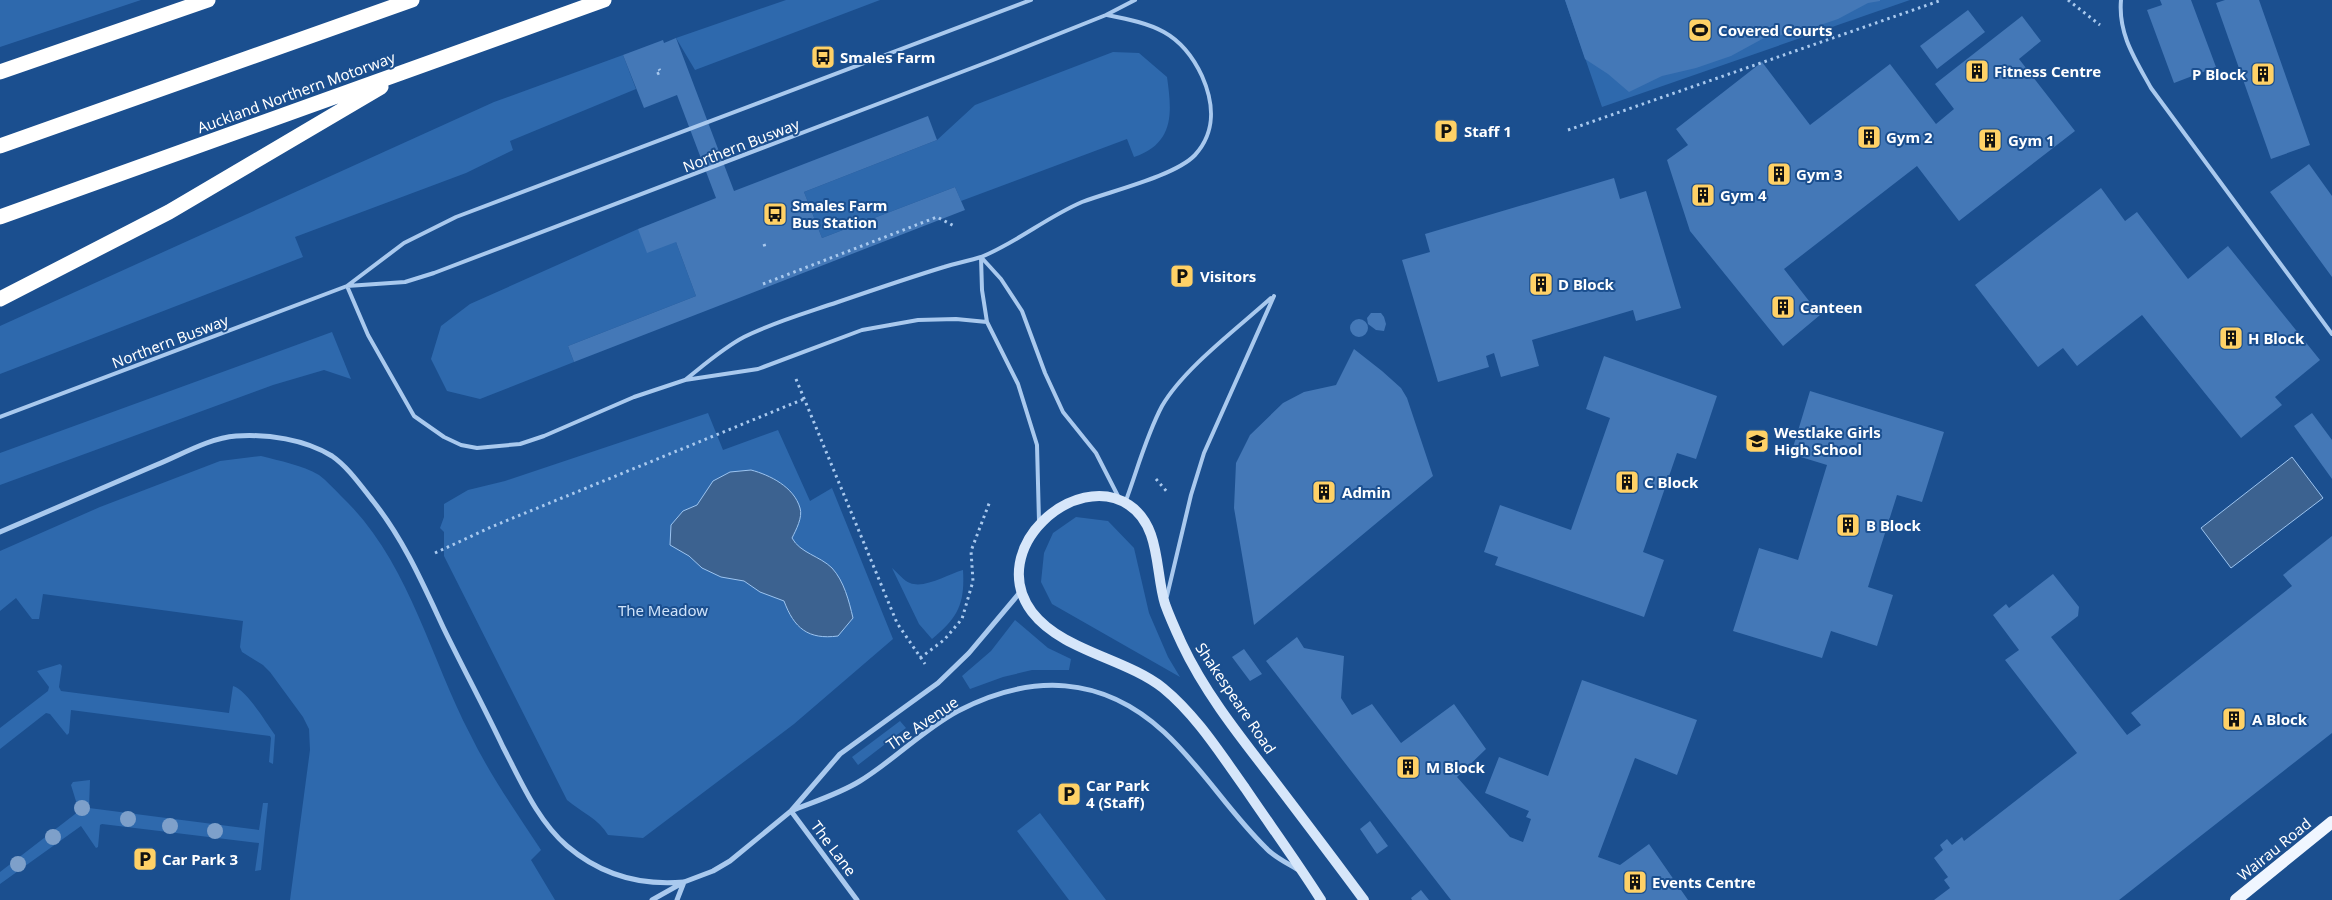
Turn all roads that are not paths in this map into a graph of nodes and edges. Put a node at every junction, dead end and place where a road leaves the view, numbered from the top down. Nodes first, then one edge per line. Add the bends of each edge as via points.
1 (208, 0) edge
2 (412, 0) edge
3 (604, 0) edge
4 (1031, 0) edge
5 (1135, 0) edge
6 (2120, 0) edge
7 (1106, 15) junction
8 (412, 69) junction
9 (0, 72) edge
10 (0, 146) edge
11 (0, 217) edge
12 (980, 257) junction
13 (347, 286) junction
14 (0, 299) edge
15 (987, 322) junction
16 (2332, 334) edge
17 (685, 380) junction
18 (0, 417) edge
19 (1122, 501) junction
20 (1039, 523) junction
21 (0, 532) edge
22 (1022, 590) junction
23 (1165, 603) junction
24 (791, 811) junction
25 (2332, 822) edge
26 (1304, 873) junction
27 (684, 882) junction
28 (652, 900) edge
29 (677, 900) edge
30 (857, 900) edge
31 (1321, 900) edge
32 (1364, 900) edge
33 (2236, 900) edge

1 - 9 highway
2 - 10 highway
3 - 8 highway, Auckland Northern Motorway
4 - 13 lane, Northern Busway via 456,217 404,243
5 - 7 lane, Northern Busway
6 - 16 lane via 2120,23 2127,45 2151,88
7 - 12 lane via 1158,27 1186,50 1207,88 1211,127 1205,142 1180,167 1081,203
7 - 13 lane, Northern Busway via 434,274 405,282
8 - 11 highway, Auckland Northern Motorway
8 - 14 highway via 169,212
12 - 15 lane
12 - 17 lane via 777,323 743,338
12 - 19 lane via 1001,279 1022,311 1063,412 1096,453
13 - 17 lane via 368,335 414,416 430,429 461,445 477,448 520,444 634,397
13 - 18 lane, Northern Busway
15 - 17 lane via 936,319 888,324 834,339 758,368
15 - 20 lane via 1018,384 1033,425 1038,451
19 - 20 street via 1106,497 1075,501
19 - 23 street, Shakespeare Road via 1146,524 1154,546
19 - 23 lane via 1156,419 1173,390 1274,296 1204,453
20 - 22 street via 1021,554 1019,579
21 - 27 street via 191,450 233,436 281,438 333,457 352,474 383,514 413,561 444,630 523,785 550,830 583,859 612,875 646,882
22 - 24 street, The Avenue via 969,653 938,683 840,754
22 - 26 street via 1027,603 1043,624 1061,636 1144,675 1186,708
23 - 32 street, Shakespeare Road via 1183,646 1205,684 1243,740
24 - 26 street, The Avenue via 859,782 957,711 1002,692 1028,686 1065,685 1105,694 1135,710 1161,730 1183,750 1267,850
24 - 27 street, The Avenue via 730,861
24 - 30 street, The Lane
25 - 33 main road, Wairau Road
26 - 31 street
27 - 28 street, The Avenue
27 - 29 street

